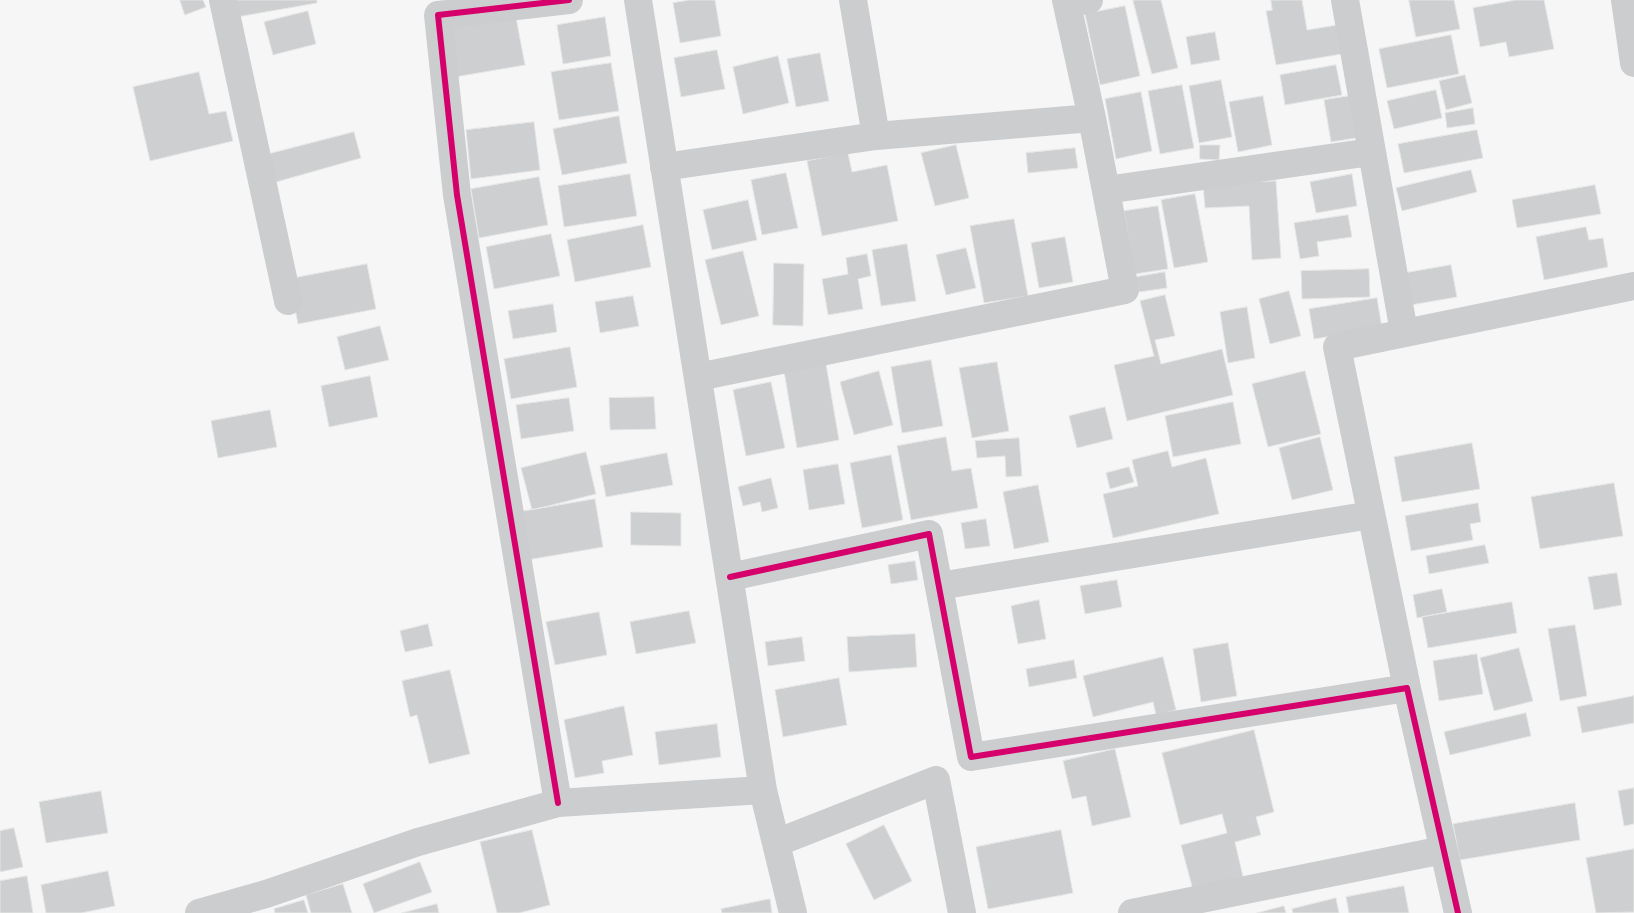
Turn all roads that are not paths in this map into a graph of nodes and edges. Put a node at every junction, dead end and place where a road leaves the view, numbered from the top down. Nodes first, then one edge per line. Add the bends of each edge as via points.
1 (223, 0) edge
2 (569, 0) edge
3 (638, 0) edge
4 (853, 0) edge
5 (1345, 0) edge
6 (1625, 0) edge
7 (1074, 1) edge
8 (1634, 63) edge
9 (1092, 118) junction
10 (876, 136) junction
11 (1371, 152) junction
12 (664, 167) junction
13 (1106, 190) junction
14 (1634, 286) edge
15 (288, 301) dead end
16 (1404, 332) junction
17 (698, 377) junction
18 (1371, 515) junction
19 (730, 577) junction
20 (938, 586) junction
21 (1407, 688) junction
22 (971, 757) junction
23 (936, 780) junction
24 (763, 790) junction
25 (558, 803) junction
26 (776, 843) junction
27 (1444, 850) junction
28 (198, 913) edge
29 (793, 913) edge
30 (962, 913) edge
31 (1132, 913) edge
32 (1458, 913) edge

1 - 15 street
2 - 25 street via 438,15 457,195
3 - 12 street
4 - 10 street
5 - 11 street
6 - 8 street
7 - 9 street
9 - 10 street
9 - 13 street
10 - 12 street
11 - 13 street
11 - 16 street
12 - 17 street
13 - 17 street via 1125,290
14 - 16 street
16 - 18 street via 1337,347
17 - 19 street
18 - 20 street
18 - 21 street
19 - 20 street via 929,534
19 - 24 street
20 - 22 street
21 - 22 street
21 - 27 street
22 - 23 street
23 - 26 street
23 - 30 street
24 - 25 street
24 - 26 street
25 - 28 street via 418,842 266,894
26 - 29 street
27 - 31 street
27 - 32 street

